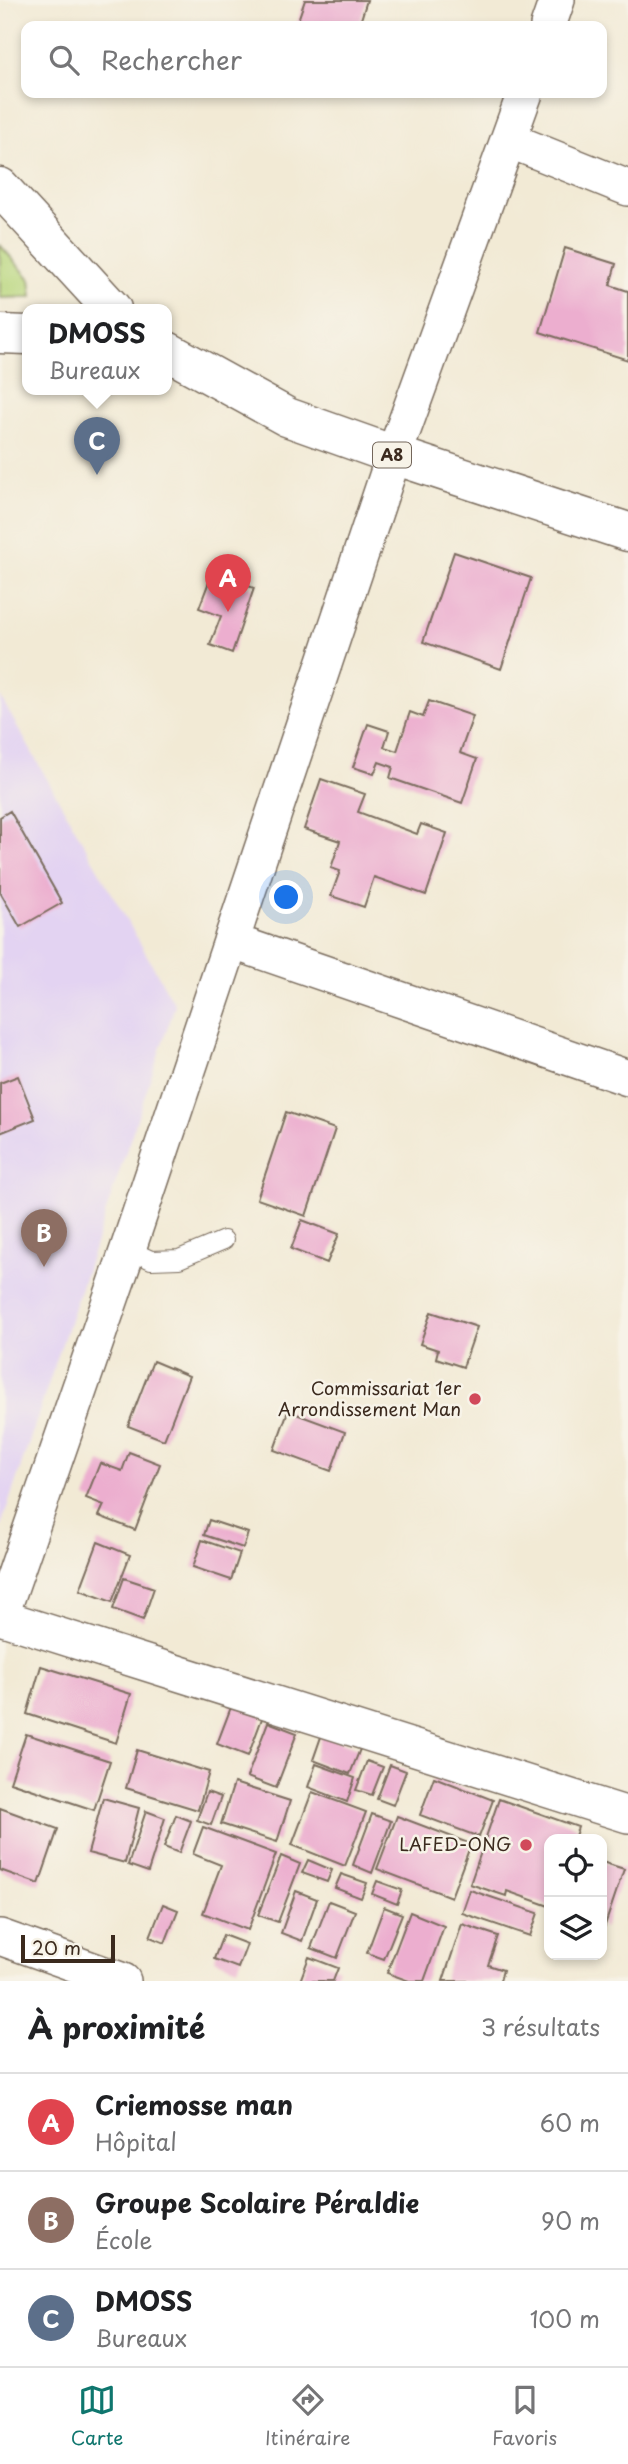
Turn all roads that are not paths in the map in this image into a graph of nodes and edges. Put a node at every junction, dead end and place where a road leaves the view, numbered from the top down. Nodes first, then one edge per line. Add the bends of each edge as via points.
1 (557, 0) edge
2 (550, 21) edge
3 (523, 98) edge
4 (509, 139) junction
5 (0, 187) edge
6 (628, 188) edge
7 (107, 304) edge
8 (0, 334) edge
9 (22, 335) edge
10 (172, 354) edge
11 (394, 455) junction
12 (628, 532) edge
13 (231, 941) junction
14 (628, 1078) edge
15 (224, 1240) dead end
16 (128, 1249) junction
17 (0, 1618) edge
18 (628, 1815) edge
19 (0, 1937) edge
20 (123, 1981) edge

1 - 2 street
3 - 4 street
4 - 6 street
4 - 11 street
5 - 7 main road
8 - 9 main road
10 - 11 main road, A8 via 287,417
11 - 12 main road, A8
11 - 13 street
13 - 14 street
13 - 16 street
15 - 16 lane via 180,1259 151,1260
16 - 17 street
17 - 18 street
19 - 20 street

